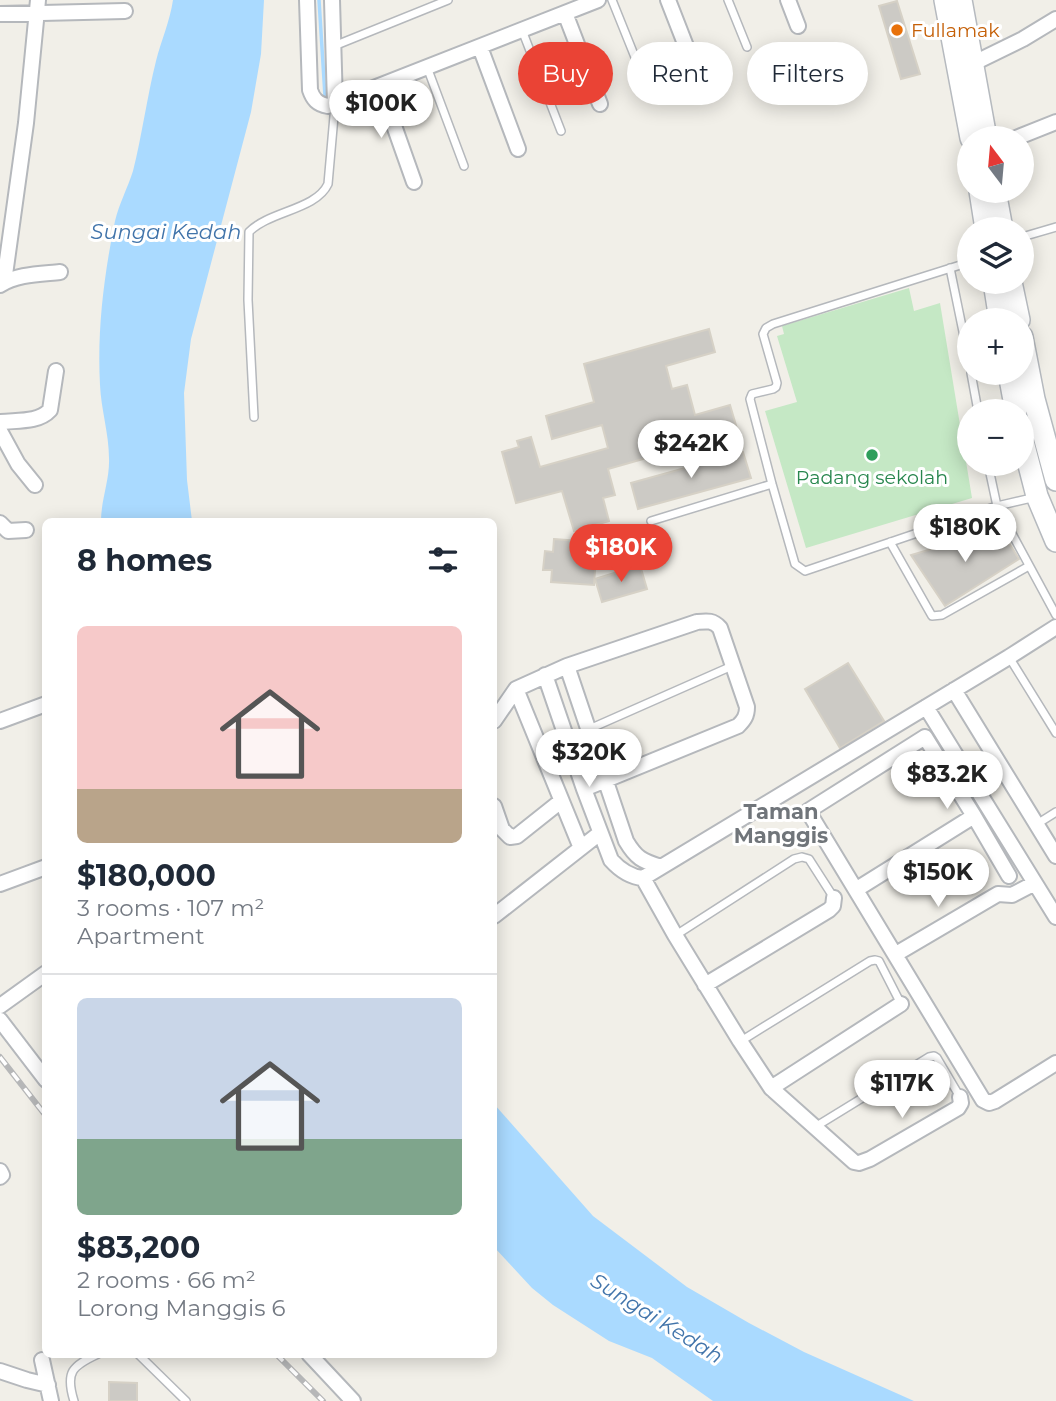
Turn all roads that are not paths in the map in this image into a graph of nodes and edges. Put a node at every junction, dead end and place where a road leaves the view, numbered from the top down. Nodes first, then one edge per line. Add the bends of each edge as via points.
1 (307, 0) edge
2 (332, 0) edge
3 (448, 0) edge
4 (598, 0) edge
5 (612, 0) edge
6 (668, 0) edge
7 (728, 0) edge
8 (788, 0) edge
9 (945, 0) edge
10 (961, 0) edge
11 (37, 7) edge
12 (564, 10) junction
13 (125, 11) dead end
14 (0, 14) edge
15 (1056, 19) edge
16 (798, 26) dead end
17 (523, 30) junction
18 (576, 42) edge
19 (629, 42) edge
20 (684, 42) edge
21 (333, 46) junction
22 (480, 47) junction
23 (747, 47) dead end
24 (972, 64) junction
25 (428, 67) junction
26 (380, 86) junction
27 (335, 104) junction
28 (1056, 122) edge
29 (969, 126) edge
30 (984, 126) edge
31 (561, 131) dead end
32 (1034, 131) edge
33 (518, 149) dead end
34 (464, 166) dead end
35 (414, 182) dead end
36 (1056, 227) edge
37 (1034, 233) edge
38 (957, 266) edge
39 (950, 268) junction
40 (60, 272) dead end
41 (2, 284) edge
42 (958, 308) edge
43 (56, 371) dead end
44 (1031, 385) edge
45 (254, 416) dead end
46 (0, 422) edge
47 (0, 431) edge
48 (991, 476) edge
49 (1032, 476) edge
50 (1056, 480) edge
51 (772, 484) junction
52 (35, 485) dead end
53 (1037, 496) junction
54 (997, 506) junction
55 (651, 521) dead end
56 (0, 523) edge
57 (26, 530) dead end
58 (1056, 541) edge
59 (890, 542) junction
60 (1029, 566) junction
61 (1056, 615) edge
62 (1056, 627) edge
63 (1009, 657) junction
64 (567, 666) junction
65 (733, 666) junction
66 (545, 675) junction
67 (516, 689) junction
68 (954, 690) junction
69 (42, 705) edge
70 (926, 707) junction
71 (497, 718) edge
72 (0, 721) edge
73 (587, 730) junction
74 (1056, 733) edge
75 (605, 781) junction
76 (584, 789) junction
77 (561, 801) junction
78 (1056, 812) edge
79 (497, 815) edge
80 (974, 816) junction
81 (1037, 825) junction
82 (600, 833) junction
83 (581, 848) junction
84 (1056, 856) edge
85 (1024, 866) junction
86 (660, 867) junction
87 (42, 868) edge
88 (1009, 876) junction
89 (643, 878) junction
90 (1035, 883) junction
91 (0, 884) edge
92 (857, 889) junction
93 (998, 894) junction
94 (834, 898) joint
95 (497, 914) edge
96 (1056, 917) edge
97 (675, 935) junction
98 (896, 954) junction
99 (42, 976) edge
100 (705, 985) junction
101 (901, 1004) joint
102 (0, 1006) edge
103 (0, 1020) edge
104 (740, 1041) junction
105 (1056, 1063) edge
106 (42, 1075) edge
107 (771, 1088) junction
108 (960, 1097) joint
109 (815, 1127) junction
110 (0, 1171) edge
111 (0, 1177) edge
112 (90, 1358) edge
113 (142, 1358) edge
114 (313, 1358) edge
115 (42, 1360) dead end
116 (0, 1371) edge
117 (48, 1385) junction
118 (51, 1401) edge
119 (74, 1401) edge
120 (186, 1401) edge
121 (353, 1401) edge

1 - 27 street via 310,90 316,102
2 - 21 street
3 - 21 lane
4 - 12 street
5 - 19 lane
6 - 20 street
7 - 23 lane
8 - 16 street
9 - 29 main road
10 - 24 main road
11 - 13 street
11 - 14 street
11 - 41 street via 26,123
12 - 17 street
12 - 18 street
15 - 24 street
17 - 22 street
17 - 31 lane
21 - 27 street
22 - 25 street
22 - 33 street
24 - 30 main road
25 - 26 street
25 - 34 lane
26 - 27 street
26 - 35 street
27 - 45 lane via 325,192 249,232
28 - 32 street
36 - 37 lane
38 - 39 lane
39 - 42 lane
39 - 51 lane via 766,328 763,334 777,383 750,399
40 - 41 street
43 - 46 street via 48,413
44 - 50 main road
47 - 52 street
48 - 54 lane
49 - 53 main road
51 - 55 lane
51 - 59 lane via 795,564 805,571
53 - 54 lane
53 - 58 main road
54 - 59 lane
54 - 60 lane
56 - 57 street via 8,531
59 - 60 lane via 932,616 942,615
60 - 61 lane
62 - 63 street
63 - 68 street
63 - 74 lane
64 - 65 street via 707,621 720,628
64 - 66 street
64 - 73 street
65 - 73 lane
65 - 75 street via 747,707 738,726
66 - 67 street
66 - 76 street
67 - 71 street
67 - 77 street
68 - 70 street
68 - 81 street
69 - 72 street
70 - 85 street
70 - 86 street
73 - 75 street
75 - 76 street
75 - 86 street via 633,854
76 - 82 street
77 - 79 street via 517,836 510,837 502,829
77 - 83 street
78 - 81 lane
80 - 88 street
80 - 92 street
80 - 92 street via 925,737 808,811
81 - 84 street
82 - 83 street
82 - 89 street via 615,864
83 - 95 street
85 - 88 street
85 - 90 street
86 - 89 street
87 - 91 street
88 - 93 street
89 - 97 street
90 - 93 street via 1019,893
90 - 96 street
92 - 98 street
93 - 98 street
94 - 97 lane via 809,859 794,859
94 - 100 street via 829,910
97 - 100 street
98 - 105 street via 984,1100 995,1101
99 - 102 street
100 - 104 street
101 - 104 lane via 879,961 870,961
101 - 107 street
103 - 106 street
104 - 107 street
107 - 109 street
108 - 109 street via 958,1108 863,1162 854,1162
108 - 109 lane via 937,1058 929,1057
110 - 111 street
112 - 119 lane via 71,1372
113 - 120 lane
114 - 121 street
115 - 117 street
116 - 117 street
117 - 118 street

